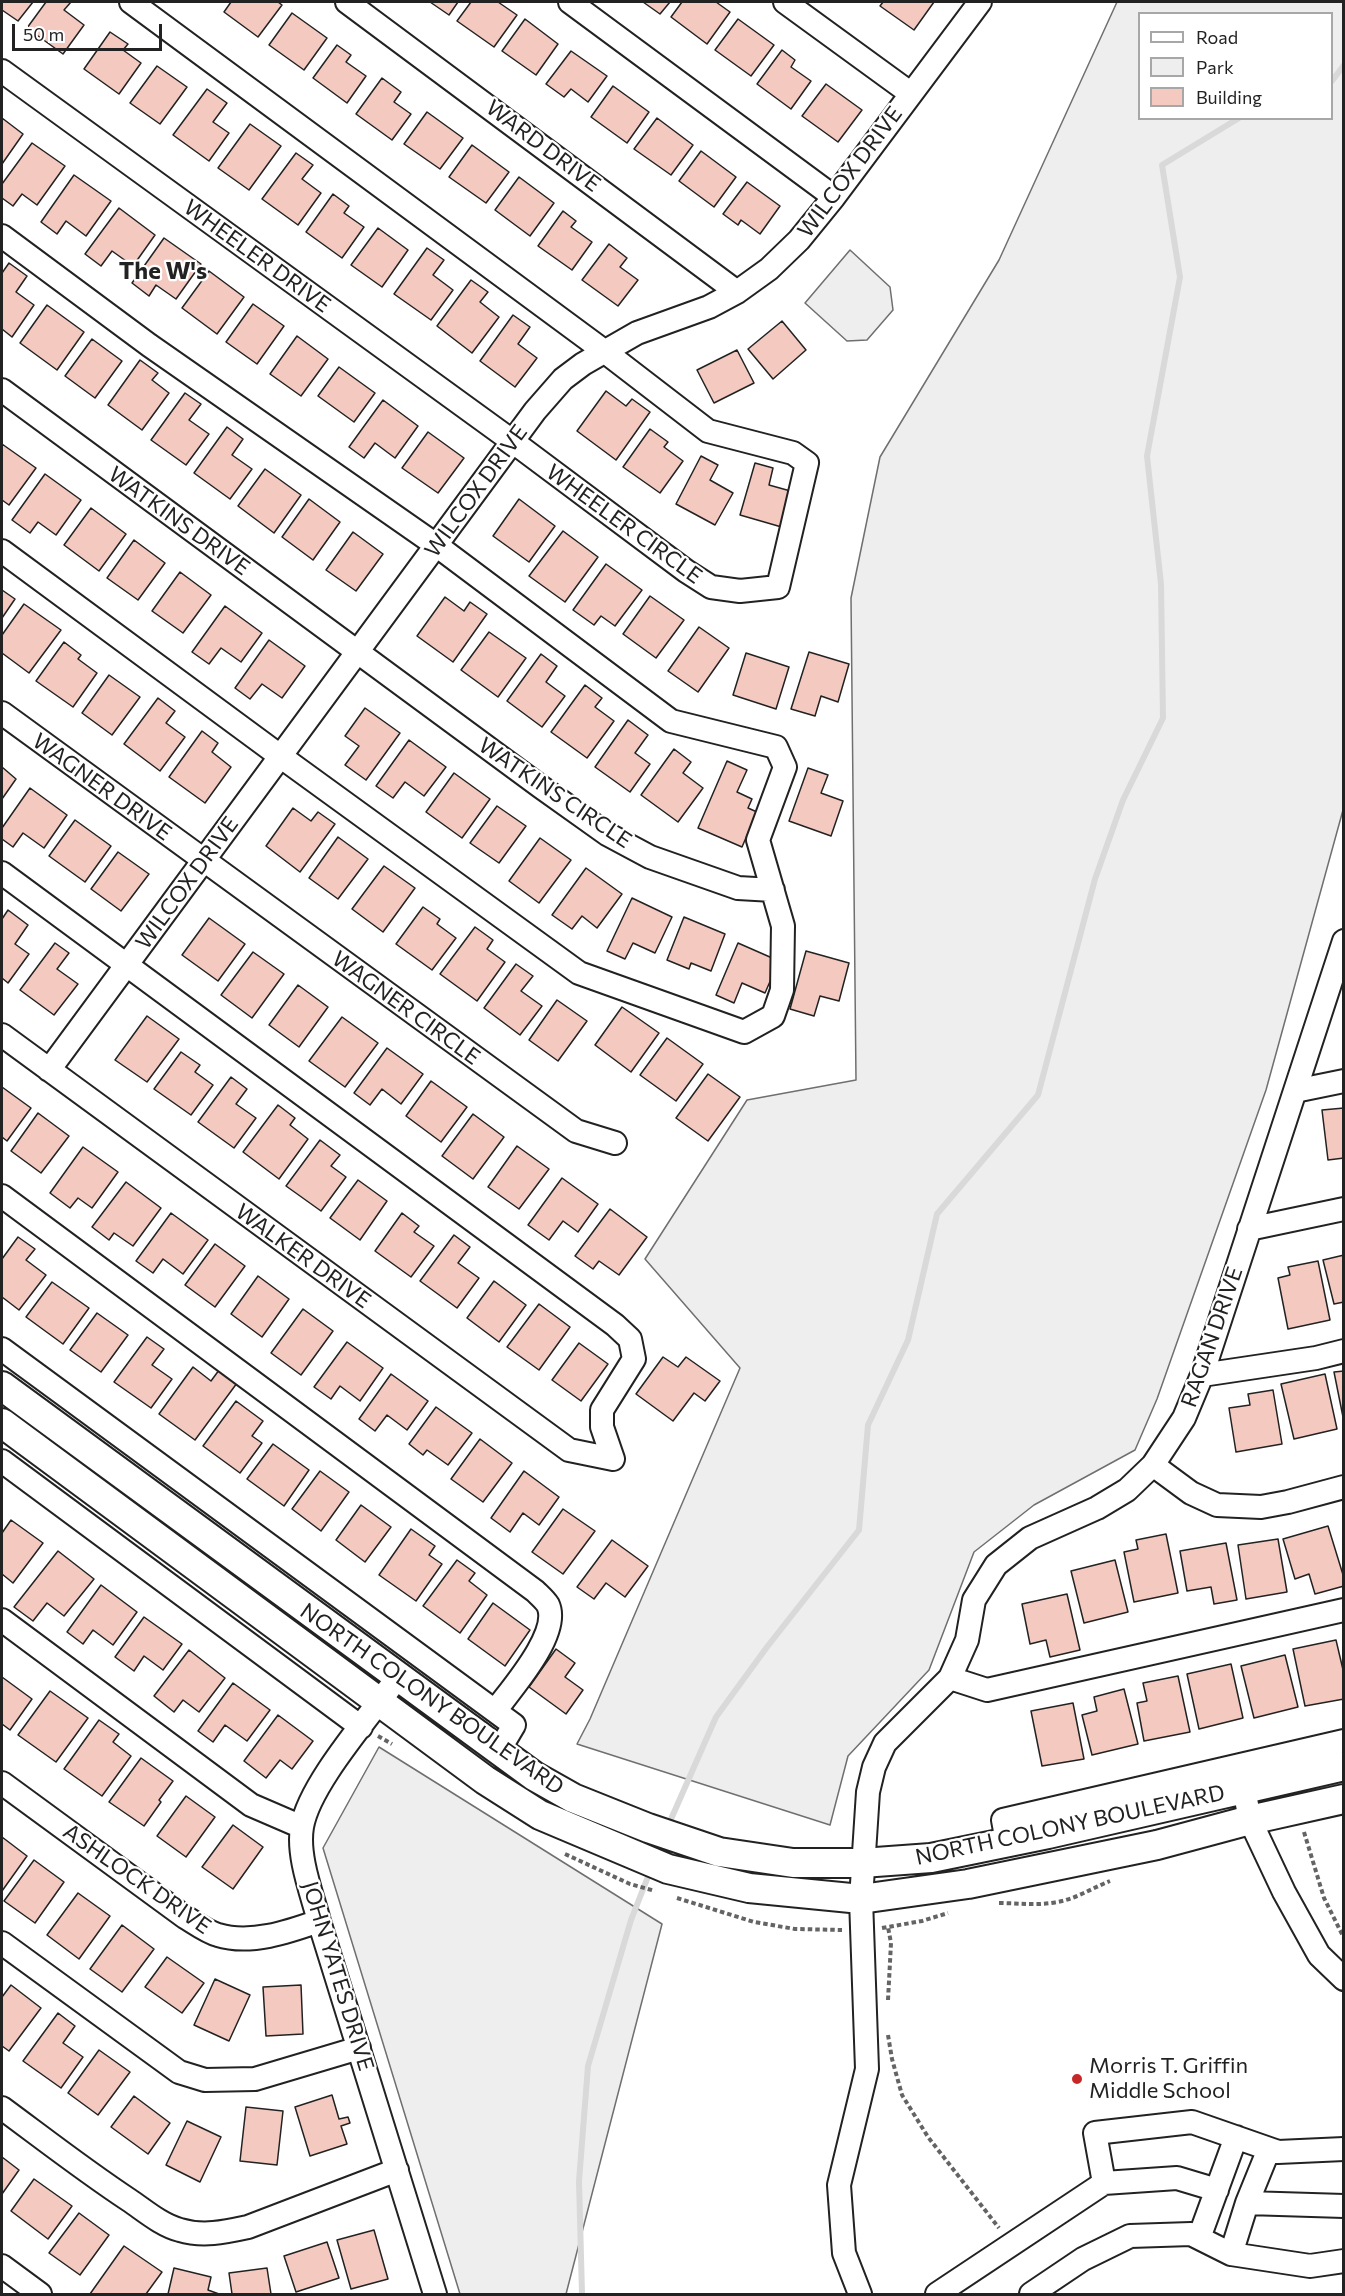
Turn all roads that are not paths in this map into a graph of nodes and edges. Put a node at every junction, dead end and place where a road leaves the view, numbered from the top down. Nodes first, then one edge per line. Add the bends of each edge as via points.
1 (131, 2) edge
2 (347, 2) edge
3 (570, 2) edge
4 (785, 2) edge
5 (980, 2) edge
6 (2, 71) edge
7 (910, 93) junction
8 (834, 196) junction
9 (2, 236) edge
10 (737, 292) junction
11 (604, 351) junction
12 (2, 390) edge
13 (512, 441) junction
14 (436, 545) junction
15 (2, 551) edge
16 (358, 652) junction
17 (2, 713) edge
18 (280, 756) junction
19 (203, 861) junction
20 (2, 873) edge
21 (773, 890) junction
22 (1343, 947) edge
23 (127, 965) junction
24 (2, 1035) edge
25 (49, 1070) junction
26 (1344, 1081) edge
27 (1295, 1091) junction
28 (615, 1143) dead end
29 (2, 1196) edge
30 (1344, 1209) edge
31 (1249, 1229) junction
32 (2, 1349) edge
33 (1344, 1351) edge
34 (1202, 1375) junction
35 (2, 1386) edge
36 (2, 1423) edge
37 (2, 1461) edge
38 (1153, 1466) junction
39 (1344, 1487) edge
40 (1344, 1610) edge
41 (2, 1620) edge
42 (397, 1678) junction
43 (950, 1678) junction
44 (379, 1703) junction
45 (495, 1711) junction
46 (361, 1727) junction
47 (1344, 1741) edge
48 (498, 1752) junction
49 (1344, 1767) edge
50 (2, 1783) edge
51 (1244, 1789) junction
52 (1344, 1799) edge
53 (1250, 1820) junction
54 (302, 1827) junction
55 (1007, 1842) junction
56 (862, 1863) junction
57 (861, 1899) junction
58 (319, 1922) junction
59 (2, 1942) edge
60 (1344, 1979) edge
61 (359, 2048) junction
62 (2, 2108) edge
63 (1236, 2137) junction
64 (1269, 2149) junction
65 (1344, 2150) edge
66 (397, 2170) junction
67 (1104, 2183) junction
68 (1217, 2190) junction
69 (1247, 2203) junction
70 (1344, 2206) edge
71 (1200, 2238) junction
72 (1231, 2254) junction
73 (1344, 2261) edge
74 (2, 2266) edge
75 (40, 2295) edge
76 (435, 2295) edge
77 (860, 2295) edge
78 (937, 2295) edge
79 (1031, 2295) edge

1 - 11 street
2 - 10 street, WARD DRIVE
3 - 8 street
4 - 7 street
5 - 7 street, WILCOX DRIVE
6 - 13 street, WHEELER DRIVE
7 - 8 street, WILCOX DRIVE
8 - 10 street, WILCOX DRIVE via 770,269
9 - 14 street via 149,345
10 - 11 street, WILCOX DRIVE via 709,307 637,333
11 - 13 street, WILCOX DRIVE via 563,379
11 - 13 street, WHEELER CIRCLE via 708,431 793,453 807,463 778,587 740,591 711,587
12 - 16 street, WATKINS DRIVE
13 - 14 street, WILCOX DRIVE
14 - 16 street, WILCOX DRIVE
14 - 21 street via 671,721 776,747 786,766 758,840
15 - 18 street
16 - 18 street, WILCOX DRIVE
16 - 21 street, WATKINS CIRCLE via 607,834 650,857 738,888
17 - 19 street, WAGNER DRIVE
18 - 19 street, WILCOX DRIVE
18 - 21 street via 579,973 744,1032 773,1016 782,990 783,926
19 - 23 street, WILCOX DRIVE
19 - 28 street, WAGNER CIRCLE via 576,1131
20 - 23 street
22 - 27 street, RAGAN DRIVE
23 - 25 street, WILCOX DRIVE
23 - 25 street, WALKER DRIVE via 615,1325 630,1340 634,1359 602,1410 602,1427 613,1459 569,1450
24 - 25 street, WALKER DRIVE
26 - 27 street
27 - 31 street, RAGAN DRIVE
29 - 45 street via 535,1591 548,1605 551,1623 546,1640
30 - 31 street
31 - 34 street, RAGAN DRIVE
32 - 45 street
33 - 34 street
34 - 38 street, RAGAN DRIVE via 1184,1418
35 - 42 main road, NORTH COLONY BOULEVARD
36 - 44 main road, NORTH COLONY BOULEVARD
37 - 46 street
38 - 39 street via 1191,1493 1217,1505 1260,1507
38 - 43 street, RAGAN DRIVE via 1127,1490 1030,1538 996,1565 974,1600 967,1640
40 - 43 street via 987,1690
41 - 54 street via 251,1805
42 - 44 street, JOHN YATES DRIVE
42 - 48 main road, NORTH COLONY BOULEVARD
43 - 56 street, RAGAN DRIVE via 885,1743 868,1792
44 - 46 street, JOHN YATES DRIVE
44 - 57 main road, NORTH COLONY BOULEVARD via 531,1809 603,1843 668,1869 749,1888
45 - 48 street via 514,1725
46 - 54 street, JOHN YATES DRIVE via 327,1772
47 - 55 street via 1003,1820
48 - 56 main road, NORTH COLONY BOULEVARD via 573,1798 719,1852 793,1863
49 - 51 main road, NORTH COLONY BOULEVARD
50 - 58 street, ASHLOCK DRIVE via 185,1917 216,1935 242,1940
51 - 53 street
51 - 55 main road, NORTH COLONY BOULEVARD
52 - 53 main road, NORTH COLONY BOULEVARD
53 - 57 main road, NORTH COLONY BOULEVARD via 1157,1845 968,1884
53 - 60 street via 1319,1955
54 - 58 street, JOHN YATES DRIVE via 303,1862
55 - 56 main road, NORTH COLONY BOULEVARD via 931,1857
56 - 57 street, RAGAN DRIVE
57 - 77 street, RAGAN DRIVE via 867,2069 839,2185 843,2253
58 - 61 street, JOHN YATES DRIVE
59 - 61 street via 179,2072 205,2080 255,2079
61 - 66 street, JOHN YATES DRIVE
62 - 66 street via 164,2223 201,2234 248,2227
63 - 64 street
63 - 67 street via 1192,2122 1095,2133
63 - 68 street
64 - 65 street
64 - 69 street
66 - 76 street, JOHN YATES DRIVE
67 - 68 street via 1177,2178
67 - 78 street
68 - 71 street
69 - 70 street
69 - 72 street
71 - 72 street
71 - 79 street via 1191,2234 1130,2236 1083,2259
72 - 73 street via 1310,2266
74 - 75 street

